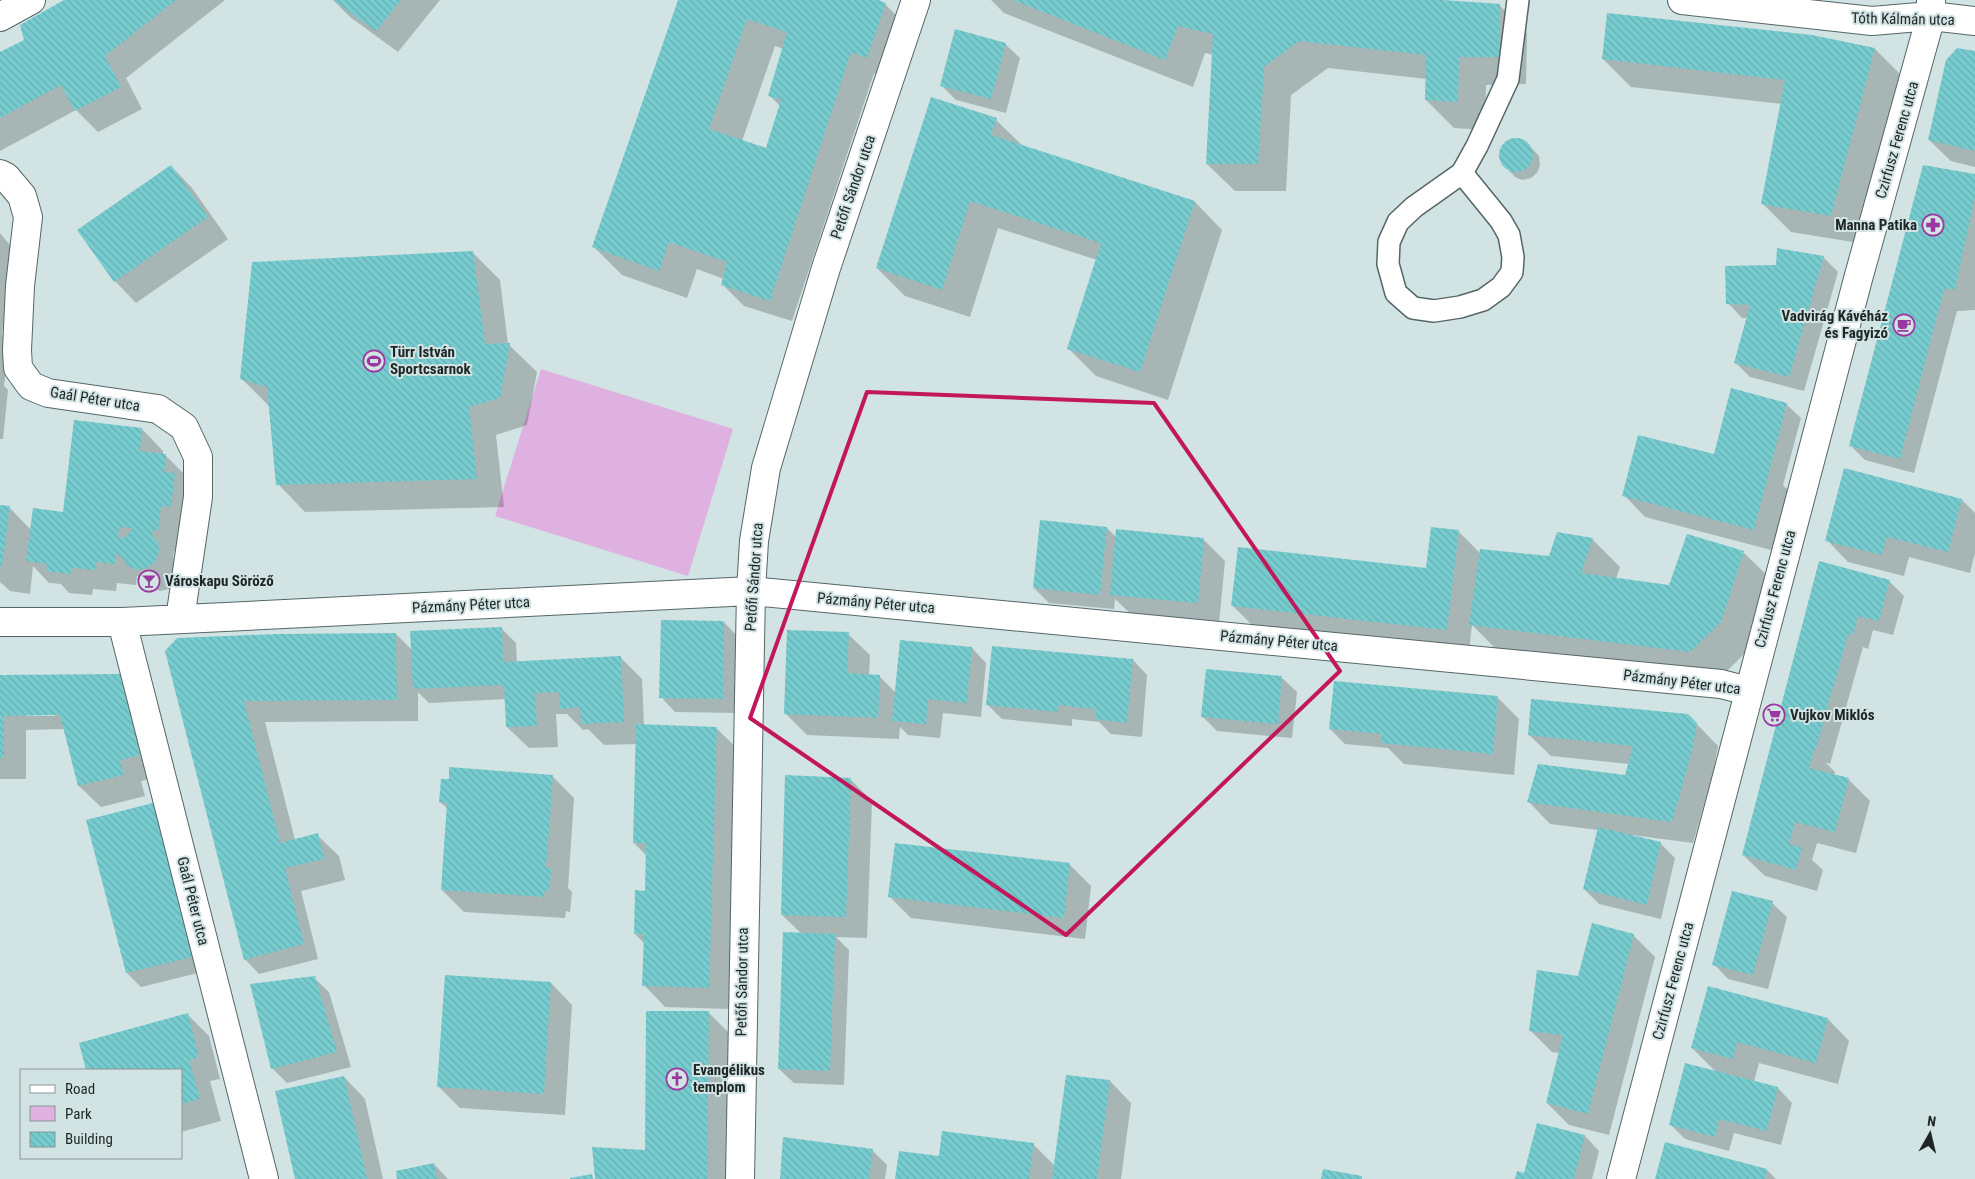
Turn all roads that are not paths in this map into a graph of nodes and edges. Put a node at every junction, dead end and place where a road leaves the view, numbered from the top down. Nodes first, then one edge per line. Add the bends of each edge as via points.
1 (31, 0) edge
2 (916, 0) edge
3 (1518, 0) edge
4 (1682, 0) edge
5 (1931, 8) edge
6 (0, 17) edge
7 (1975, 21) edge
8 (1462, 173) junction
9 (0, 174) edge
10 (751, 591) junction
11 (180, 619) junction
12 (0, 622) edge
13 (122, 622) junction
14 (1748, 691) junction
15 (264, 1179) edge
16 (740, 1179) edge
17 (1621, 1179) edge

1 - 6 street
2 - 10 street, Petőfi Sándor utca via 826,268 766,468 754,541
3 - 8 lane via 1508,79
4 - 5 street, Tóth Kálmán utca via 1872,21
5 - 7 street, Tóth Kálmán utca
5 - 14 street, Czirfusz Ferenc utca
8 - 8 lane via 1398,222 1389,242 1388,264 1396,293 1413,308 1434,311 1483,300 1501,287 1512,272 1514,257 1509,235
9 - 11 street, Gaál Péter utca via 22,196 28,217 20,286 18,368 31,386 48,393 158,409 184,427 198,457 198,498
10 - 11 street, Pázmány Péter utca
10 - 14 street, Pázmány Péter utca via 1721,684
10 - 16 street, Petőfi Sándor utca
11 - 13 street, Pázmány Péter utca
12 - 13 street, Pázmány Péter utca
13 - 15 street, Gaál Péter utca
14 - 17 street, Czirfusz Ferenc utca

